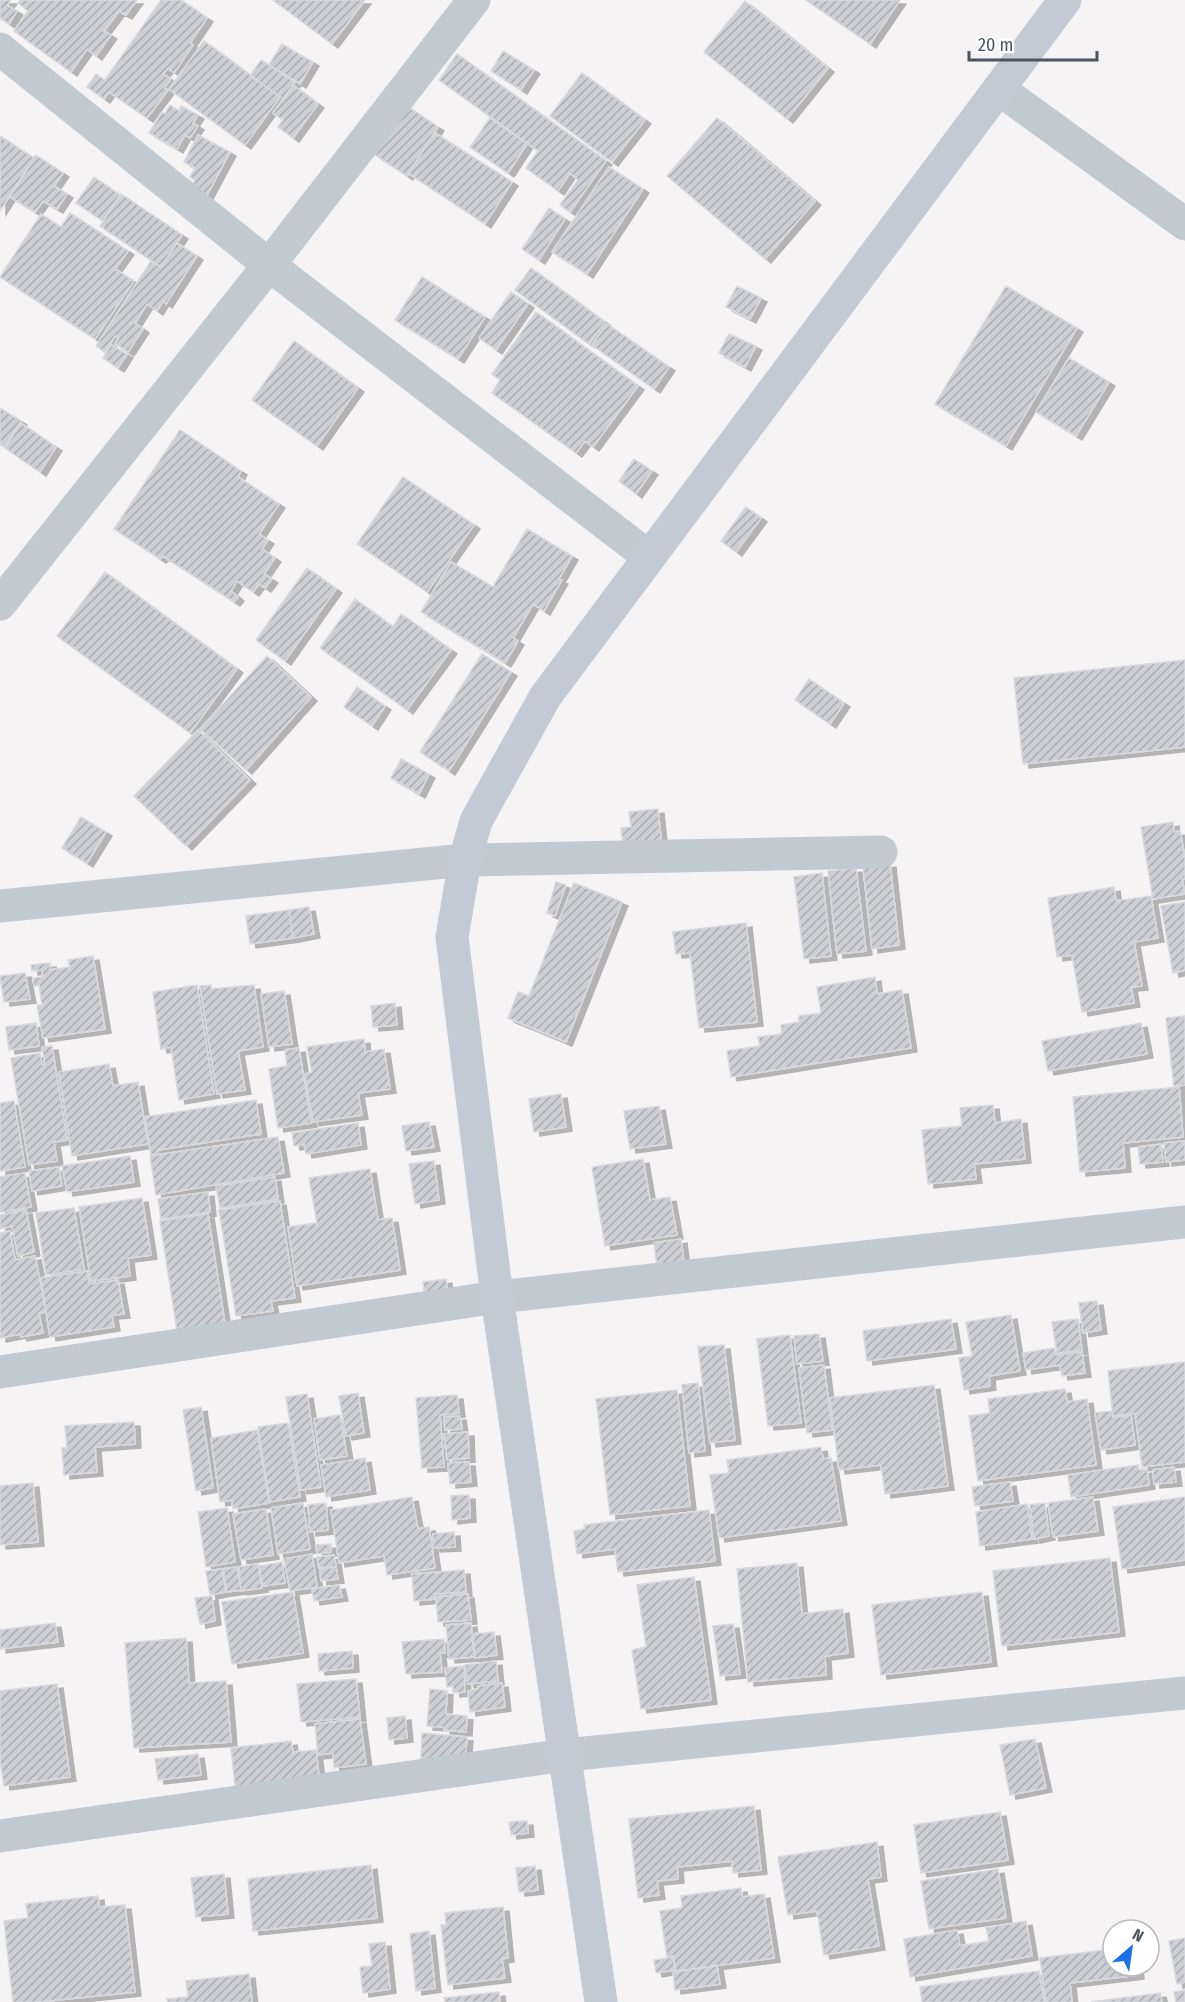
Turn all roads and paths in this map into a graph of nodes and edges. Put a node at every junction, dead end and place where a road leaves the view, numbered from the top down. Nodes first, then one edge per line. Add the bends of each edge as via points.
1 (474, 0) edge
2 (1065, 0) edge
3 (0, 49) edge
4 (999, 89) junction
5 (1185, 224) edge
6 (269, 265) junction
7 (649, 558) junction
8 (0, 604) edge
9 (881, 852) dead end
10 (465, 860) junction
11 (0, 906) edge
12 (1185, 1222) edge
13 (498, 1297) junction
14 (0, 1372) edge
15 (1185, 1693) edge
16 (565, 1755) junction
17 (0, 1836) edge
18 (601, 2002) edge

1 - 6 street
2 - 4 street
3 - 6 street
4 - 5 street
4 - 7 street
6 - 7 street
6 - 8 street
7 - 10 street via 545,697 476,821
9 - 10 street
10 - 11 street
10 - 13 street via 452,937
12 - 13 street
13 - 14 street
13 - 16 street
15 - 16 street
16 - 17 street
16 - 18 street

